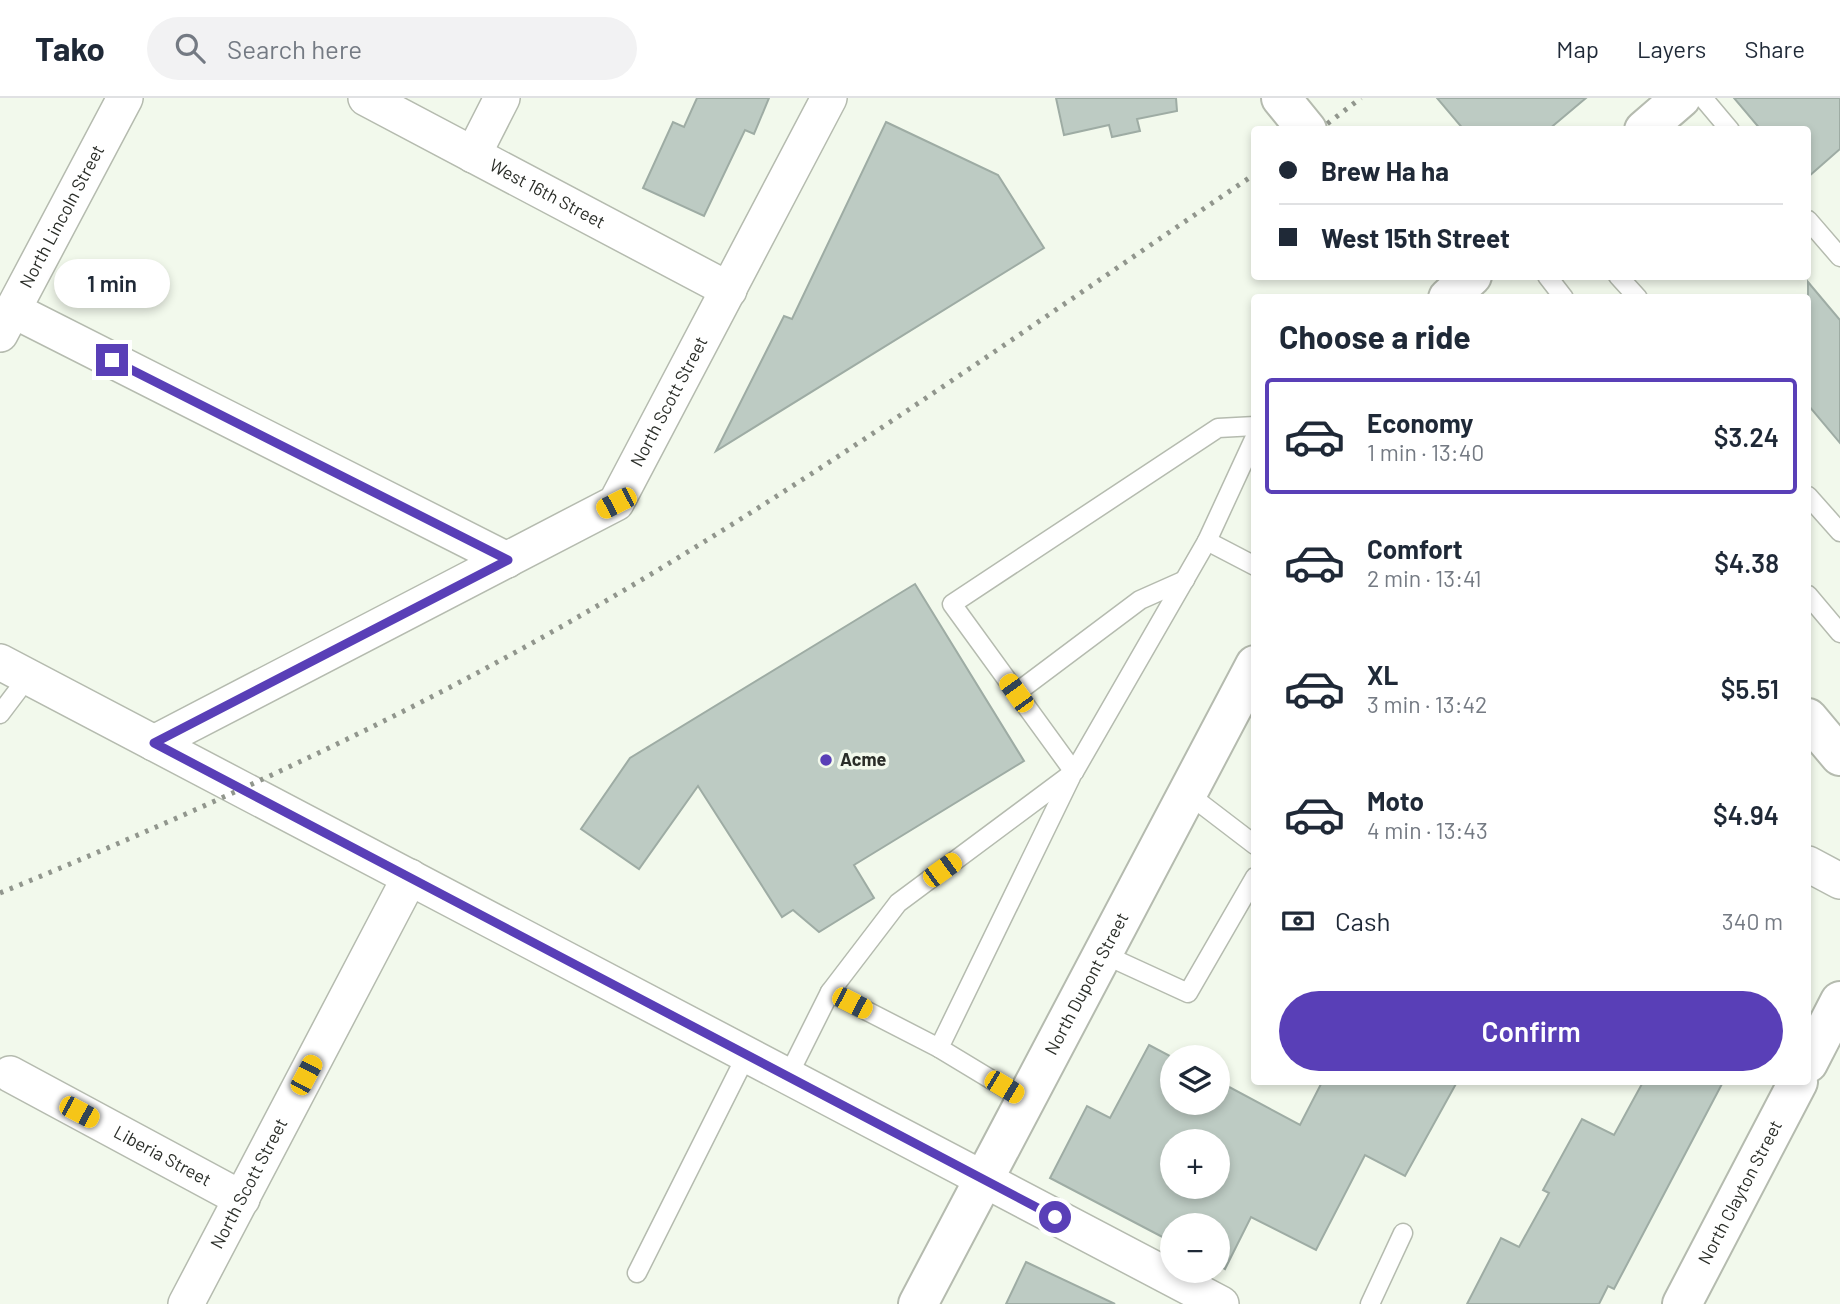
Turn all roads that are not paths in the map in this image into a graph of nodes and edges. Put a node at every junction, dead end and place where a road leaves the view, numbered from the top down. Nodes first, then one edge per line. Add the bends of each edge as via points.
1 (125, 98) edge
2 (366, 98) edge
3 (502, 98) edge
4 (829, 98) edge
5 (1281, 98) edge
6 (1681, 98) edge
7 (1703, 98) edge
8 (1304, 126) edge
9 (1649, 126) edge
10 (1727, 126) edge
11 (473, 155) junction
12 (1811, 223) edge
13 (1840, 257) edge
14 (1550, 280) edge
15 (1622, 280) edge
16 (729, 290) junction
17 (1561, 294) edge
18 (1634, 294) edge
19 (6, 322) edge
20 (1251, 426) edge
21 (1251, 446) edge
22 (1811, 499) edge
23 (1840, 532) edge
24 (1207, 541) junction
25 (508, 560) junction
26 (1251, 564) edge
27 (1185, 580) junction
28 (1811, 599) edge
29 (1840, 633) edge
30 (14, 669) edge
31 (1251, 673) edge
32 (1016, 693) junction
33 (0, 714) edge
34 (1811, 722) edge
35 (154, 743) junction
36 (1840, 756) edge
37 (1073, 772) junction
38 (1187, 793) junction
39 (1251, 842) edge
40 (1811, 866) edge
41 (410, 877) junction
42 (1840, 881) edge
43 (1251, 884) edge
44 (1103, 954) junction
45 (830, 992) junction
46 (1840, 1001) edge
47 (939, 1048) junction
48 (747, 1054) junction
49 (1811, 1057) edge
50 (10, 1074) dead end
51 (788, 1076) junction
52 (1796, 1085) edge
53 (1026, 1100) junction
54 (984, 1180) junction
55 (242, 1199) junction
56 (1403, 1233) dead end
57 (637, 1273) dead end
58 (186, 1304) edge
59 (919, 1304) edge
60 (1221, 1304) edge
61 (1370, 1304) edge
62 (1682, 1304) edge

1 - 19 street, North Lincoln Street
2 - 11 street, West 16th Street
3 - 11 street
4 - 16 street, North Scott Street
5 - 8 street
6 - 9 street
7 - 10 lane
11 - 16 street, West 16th Street
12 - 13 lane
14 - 17 lane
15 - 18 lane
16 - 25 street, North Scott Street via 616,503
19 - 25 street
20 - 32 lane via 1218,428 952,604
21 - 24 lane
22 - 23 lane
24 - 26 lane
24 - 27 lane
25 - 35 street, North Scott Street
27 - 32 lane via 1140,600
27 - 37 lane
28 - 29 lane
30 - 33 lane
30 - 35 street
31 - 38 street, North Dupont Street
32 - 37 lane
34 - 36 street
35 - 41 street
37 - 45 lane via 898,903
37 - 47 lane
38 - 39 lane
38 - 44 street, North Dupont Street
40 - 42 street
41 - 48 street
41 - 55 street, North Scott Street
43 - 44 lane via 1188,993
44 - 53 street, North Dupont Street
45 - 47 lane
45 - 51 lane
46 - 49 street
47 - 53 lane
48 - 51 street
48 - 57 lane
50 - 55 street, Liberia Street
51 - 54 street
52 - 62 street, North Clayton Street
53 - 54 street, North Dupont Street
54 - 59 street, North Dupont Street
54 - 60 street
55 - 58 street, North Scott Street
56 - 61 lane

